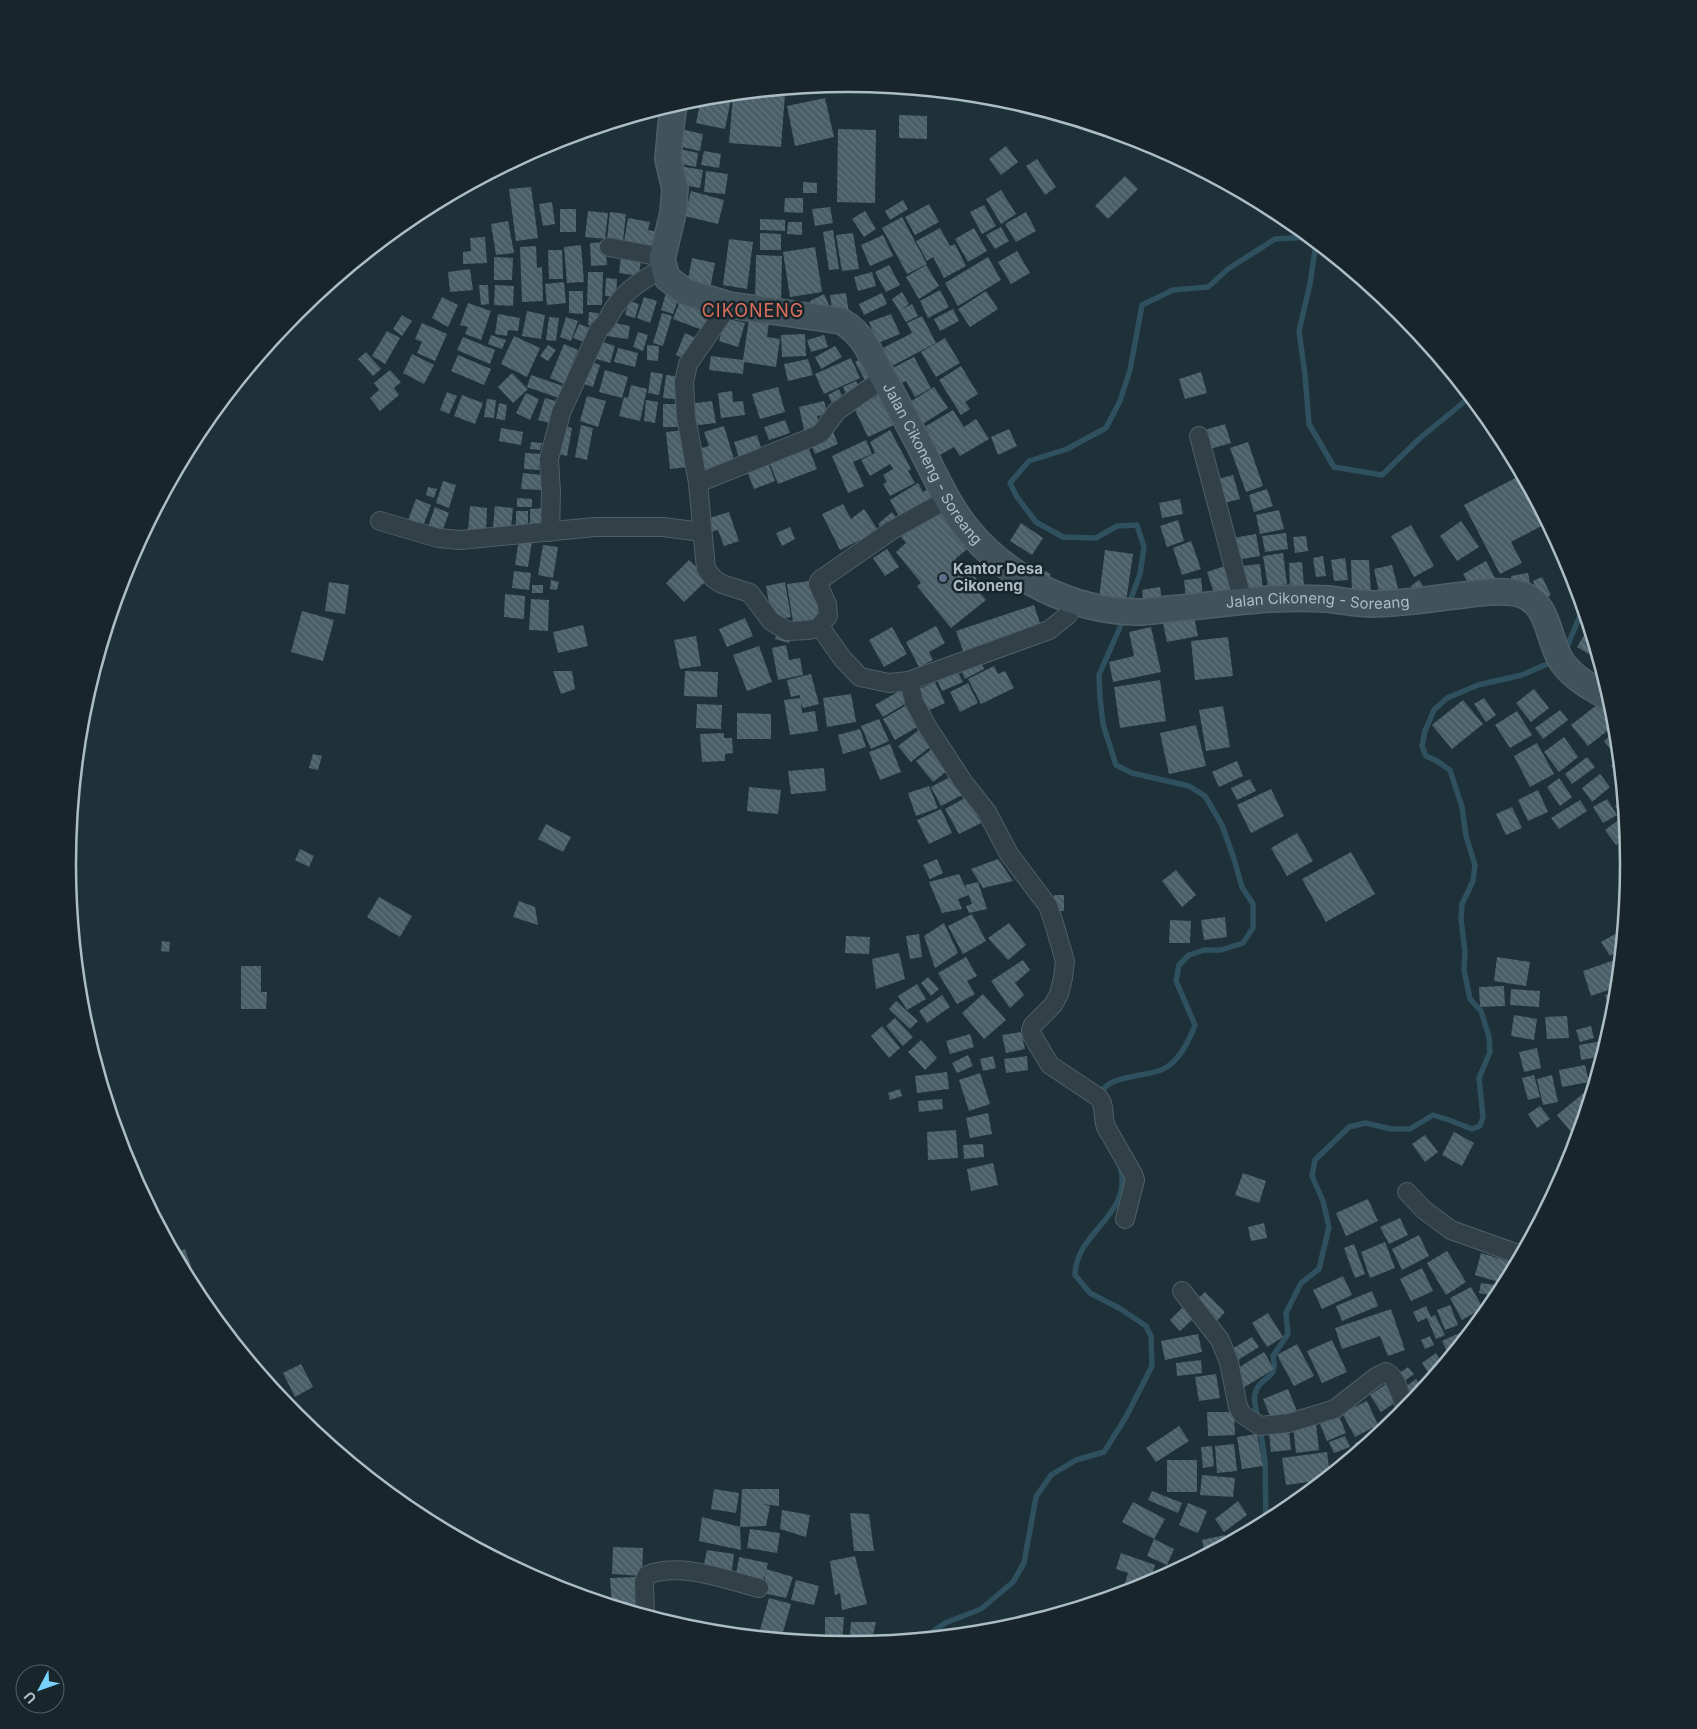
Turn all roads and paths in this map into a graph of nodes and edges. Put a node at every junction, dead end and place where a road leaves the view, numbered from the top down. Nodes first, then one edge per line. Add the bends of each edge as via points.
1 (672, 113) edge
2 (610, 247) dead end
3 (663, 262) junction
4 (729, 304) junction
5 (884, 378) junction
6 (1199, 436) dead end
7 (698, 483) junction
8 (948, 499) junction
9 (380, 521) dead end
10 (550, 532) junction
11 (702, 532) junction
12 (1071, 601) junction
13 (1243, 602) junction
14 (818, 628) junction
15 (909, 681) junction
16 (1601, 693) edge
17 (1407, 1192) dead end
18 (1125, 1218) dead end
19 (1516, 1253) edge
20 (1182, 1291) dead end
21 (1403, 1403) edge
22 (759, 1588) dead end
23 (645, 1609) edge

1 - 3 street via 668,159 675,189
2 - 3 street
3 - 4 street, Jalan Cikoneng - Soreang via 667,278 686,292
3 - 10 street via 610,312 609,320 599,329 561,413 549,459
4 - 5 street, Jalan Cikoneng - Soreang via 841,321 860,335
4 - 7 street via 688,364 684,382 686,417
5 - 7 street via 837,411 820,434
5 - 8 street, Jalan Cikoneng - Soreang
6 - 13 street
7 - 11 street
8 - 12 street, Jalan Cikoneng - Soreang via 968,530 991,555 1034,584
8 - 14 street via 892,530 820,580 818,584 827,604 828,616
9 - 10 street via 438,538 460,540
10 - 11 street via 595,527 663,527
11 - 14 street via 706,569 714,579 750,594 771,621 788,631
12 - 13 street, Jalan Cikoneng - Soreang via 1137,612
12 - 15 street via 1068,615 1049,630
13 - 16 street, Jalan Cikoneng - Soreang via 1328,599 1374,604 1487,592 1522,594 1537,605 1557,654 1568,670
14 - 15 street via 860,677 890,683
15 - 18 street via 914,702 928,728 987,812 1009,854 1048,906 1065,961 1063,978 1059,994 1033,1025 1032,1035 1050,1065 1098,1097 1103,1104 1106,1127 1135,1180
17 - 19 street via 1424,1210 1451,1230
20 - 21 street via 1220,1340 1242,1414 1260,1426 1289,1422 1335,1409 1386,1372 1394,1379
22 - 23 street via 682,1570 659,1571 647,1575 644,1582

